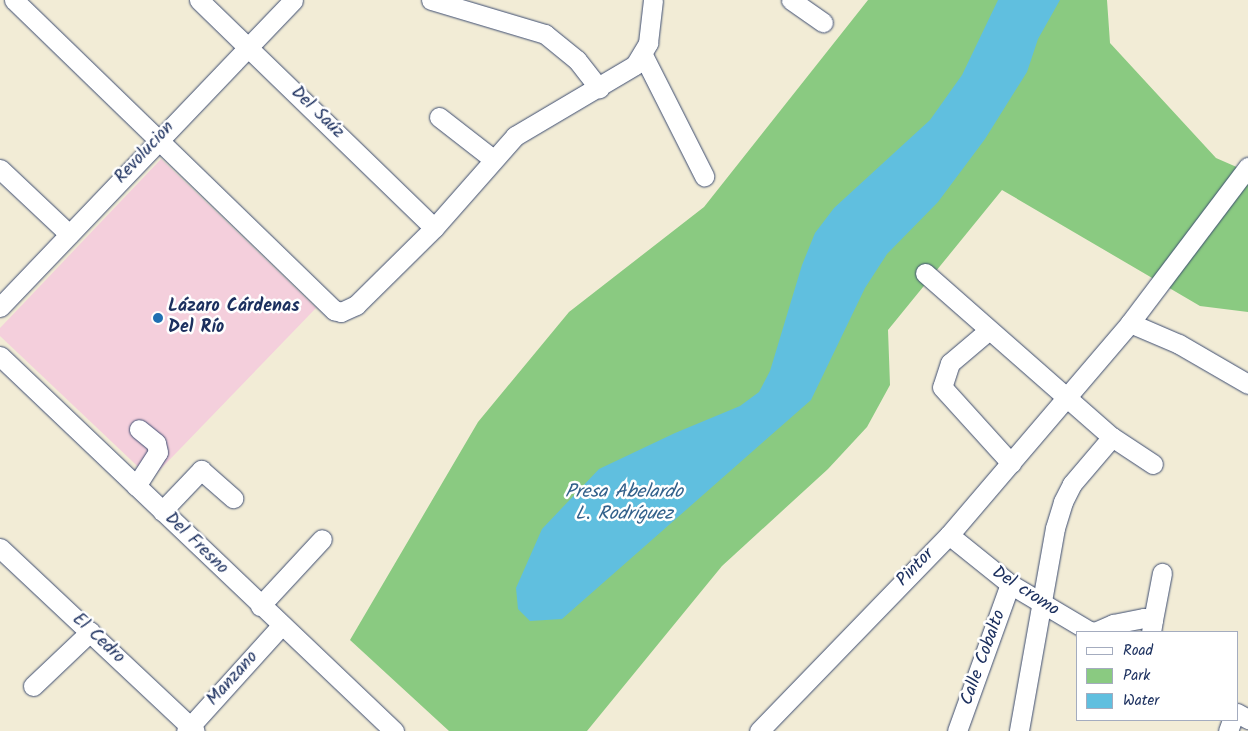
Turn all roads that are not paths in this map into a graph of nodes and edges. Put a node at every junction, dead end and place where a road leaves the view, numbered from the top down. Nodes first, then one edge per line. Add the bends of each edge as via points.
1 (14, 0) edge
2 (199, 0) edge
3 (292, 0) edge
4 (431, 0) edge
5 (653, 0) edge
6 (791, 0) edge
7 (823, 22) dead end
8 (248, 46) junction
9 (643, 55) junction
10 (598, 88) junction
11 (439, 116) dead end
12 (157, 140) junction
13 (493, 159) junction
14 (1248, 167) edge
15 (0, 170) edge
16 (704, 176) dead end
17 (434, 228) junction
18 (69, 234) junction
19 (925, 273) dead end
20 (0, 308) edge
21 (1130, 323) junction
22 (989, 330) junction
23 (0, 356) edge
24 (1248, 384) edge
25 (1064, 397) junction
26 (139, 429) dead end
27 (1112, 437) junction
28 (1011, 463) junction
29 (1153, 464) dead end
30 (136, 486) junction
31 (233, 498) dead end
32 (162, 511) junction
33 (949, 535) junction
34 (322, 539) dead end
35 (0, 548) edge
36 (1162, 574) dead end
37 (1010, 584) junction
38 (260, 606) junction
39 (1043, 606) junction
40 (281, 626) junction
41 (1152, 626) edge
42 (1093, 631) edge
43 (1098, 631) edge
44 (90, 632) junction
45 (32, 686) dead end
46 (190, 729) edge
47 (394, 731) edge
48 (759, 731) edge
49 (957, 731) edge
50 (1019, 731) edge

1 - 12 street
2 - 8 street, Del Saúz
3 - 8 street, Revolucion
4 - 10 street via 545,34 577,60
5 - 9 street
6 - 7 street
8 - 12 street, Revolucion
8 - 17 street, Del Saúz
9 - 10 street via 635,65
9 - 16 street
10 - 13 street via 522,132
11 - 13 street
12 - 17 street via 334,310 349,311
12 - 18 street, Revolucion
13 - 17 street
14 - 21 street, Pintor
15 - 18 street
18 - 20 street, Revolucion
19 - 22 street
21 - 24 street via 1178,344
21 - 25 street, Pintor
22 - 25 street
22 - 28 street via 950,363 942,387
23 - 30 street, Del Fresno
25 - 27 street
25 - 28 street, Pintor
26 - 30 street via 156,443 158,452
27 - 29 street
27 - 39 street via 1066,493 1055,528
28 - 33 street, Pintor
30 - 32 street, Del Fresno
31 - 32 street via 201,470
32 - 38 street, Del Fresno
33 - 37 street, Del cromo
33 - 48 street, Pintor
34 - 38 street
35 - 44 street, El Cedro
36 - 41 street
37 - 39 street, Del cromo
37 - 49 street, Calle Cobalto
38 - 40 street, Del Fresno
39 - 42 street, Del cromo
39 - 50 street
40 - 46 street, Manzano
40 - 47 street, Del Fresno
41 - 43 street, Del cromo via 1123,621
44 - 45 street
44 - 46 street, El Cedro

